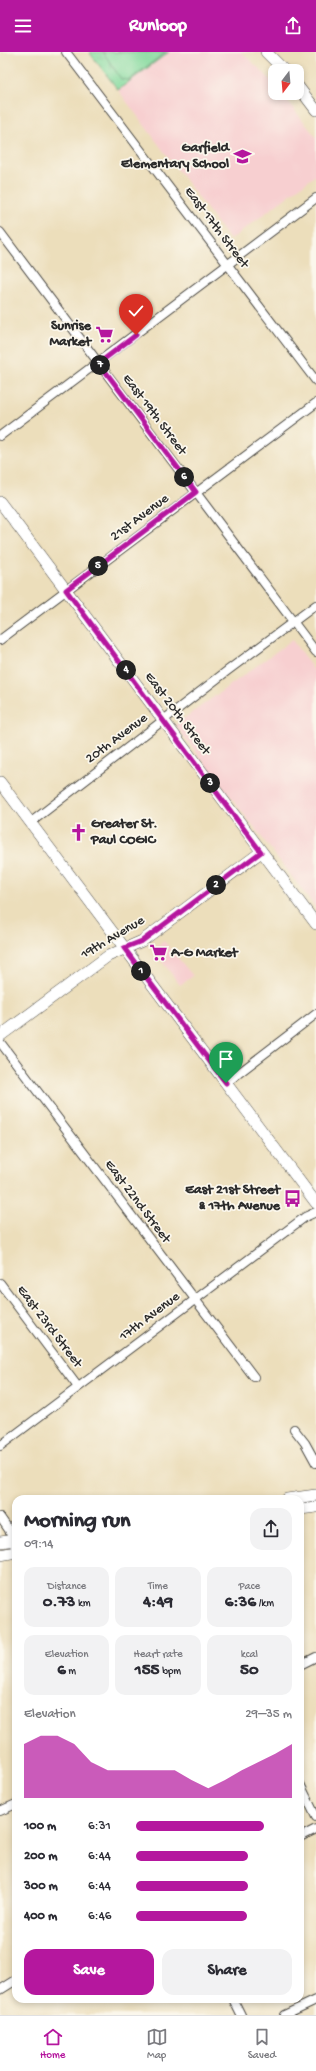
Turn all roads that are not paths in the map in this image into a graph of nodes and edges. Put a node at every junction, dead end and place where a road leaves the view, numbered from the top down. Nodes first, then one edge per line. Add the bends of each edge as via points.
1 (66, 52) edge
2 (266, 52) edge
3 (278, 64) edge
4 (304, 94) edge
5 (316, 110) edge
6 (316, 198) edge
7 (0, 232) edge
8 (228, 265) junction
9 (99, 363) junction
10 (316, 381) edge
11 (316, 402) edge
12 (0, 436) edge
13 (196, 492) junction
14 (0, 502) edge
15 (66, 590) junction
16 (316, 605) edge
17 (294, 622) junction
18 (0, 640) edge
19 (316, 652) edge
20 (163, 720) junction
21 (0, 782) edge
22 (30, 822) junction
23 (261, 852) junction
24 (316, 924) edge
25 (124, 948) junction
26 (316, 1014) edge
27 (0, 1036) edge
28 (0, 1042) edge
29 (226, 1083) junction
30 (316, 1203) edge
31 (316, 1212) edge
32 (0, 1283) edge
33 (195, 1299) junction
34 (254, 1377) dead end
35 (78, 1387) junction
36 (294, 1429) dead end
37 (0, 1446) edge
38 (316, 1463) edge
39 (316, 1495) edge
40 (304, 1497) edge
41 (316, 1507) edge
42 (304, 1509) edge
43 (0, 1517) edge
44 (12, 1538) edge
45 (0, 1542) edge
46 (12, 1544) edge
47 (12, 1547) edge
48 (0, 1555) edge
49 (316, 1657) edge
50 (304, 1663) edge
51 (304, 1792) edge
52 (12, 1806) edge
53 (0, 1811) edge
54 (316, 1817) edge
55 (316, 1829) edge
56 (304, 1835) edge
57 (12, 1982) edge
58 (0, 1990) edge
59 (316, 2000) edge
60 (235, 2003) edge
61 (241, 2015) edge
62 (284, 2015) edge

1 - 8 street, East 17th Street
2 - 3 street
4 - 5 street
6 - 8 street
7 - 9 street, East 19th Street
8 - 9 street
8 - 10 street, East 17th Street
9 - 12 street
9 - 13 street, East 19th Street
11 - 13 street, 21st Avenue
13 - 15 street, 21st Avenue
13 - 17 street, East 19th Street
14 - 15 street, East 20th Street
15 - 18 street, 21st Avenue
15 - 20 street, East 20th Street
16 - 17 street, 20th Avenue
17 - 19 street, East 19th Street
17 - 20 street, 20th Avenue
20 - 22 street, 20th Avenue
20 - 23 street, East 20th Street
21 - 22 street
22 - 25 street
23 - 24 street, East 20th Street
23 - 25 street, 19th Avenue via 142,941
25 - 27 street, 19th Avenue via 108,956
25 - 29 street
26 - 29 street
28 - 33 street, East 22nd Street
29 - 30 street
31 - 33 street, 17th Avenue via 305,1217
32 - 35 street, East 23rd Street
33 - 34 street, East 22nd Street
33 - 35 street, 17th Avenue
35 - 37 street, 17th Avenue
36 - 38 street
39 - 40 street
41 - 42 street
43 - 44 street
45 - 46 street
47 - 48 street
49 - 50 street
51 - 54 street
52 - 53 street
55 - 56 street
57 - 58 street
59 - 62 street
60 - 61 street

